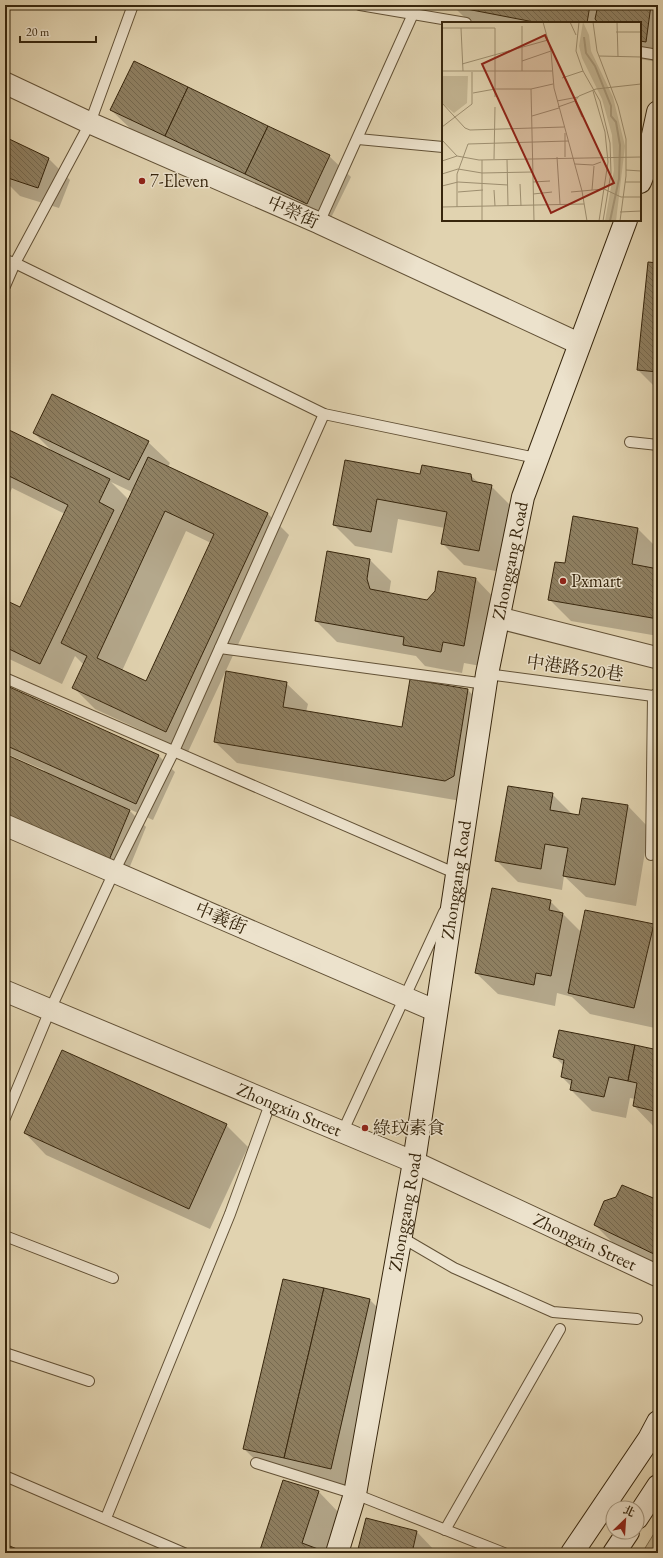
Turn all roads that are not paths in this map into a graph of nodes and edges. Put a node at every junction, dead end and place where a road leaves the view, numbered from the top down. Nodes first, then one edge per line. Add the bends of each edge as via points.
1 (132, 5) edge
2 (360, 5) edge
3 (415, 10) edge
4 (462, 22) edge
5 (641, 52) edge
6 (658, 55) edge
7 (5, 83) edge
8 (658, 112) edge
9 (90, 123) junction
10 (358, 139) junction
11 (442, 147) edge
12 (642, 172) edge
13 (626, 221) edge
14 (319, 223) junction
15 (10, 262) edge
16 (5, 286) edge
17 (580, 344) junction
18 (324, 414) junction
19 (630, 442) dead end
20 (658, 445) edge
21 (536, 458) junction
22 (500, 618) junction
23 (220, 648) junction
24 (658, 658) edge
25 (5, 678) edge
26 (487, 679) junction
27 (655, 695) edge
28 (174, 751) junction
29 (5, 825) edge
30 (651, 855) dead end
31 (114, 872) junction
32 (456, 881) junction
33 (5, 991) edge
34 (405, 997) junction
35 (50, 1010) junction
36 (436, 1012) junction
37 (270, 1104) junction
38 (5, 1118) edge
39 (342, 1133) junction
40 (414, 1162) junction
41 (5, 1236) edge
42 (400, 1237) junction
43 (658, 1276) edge
44 (113, 1278) dead end
45 (637, 1319) dead end
46 (560, 1329) dead end
47 (5, 1354) edge
48 (89, 1381) dead end
49 (658, 1422) edge
50 (256, 1463) dead end
51 (5, 1476) edge
52 (658, 1486) edge
53 (355, 1494) junction
54 (645, 1506) edge
55 (106, 1518) junction
56 (445, 1530) junction
57 (623, 1540) edge
58 (184, 1553) edge
59 (337, 1553) edge
60 (504, 1553) edge
61 (572, 1553) edge
62 (614, 1553) edge

1 - 9 lane
2 - 3 lane
3 - 4 lane
3 - 10 lane
5 - 6 lane
7 - 9 street, 中榮街
8 - 12 street
9 - 14 street, 中榮街
9 - 15 lane
10 - 11 lane
10 - 14 lane
13 - 17 street, Zhonggang Road
14 - 17 street, 中榮街
15 - 16 lane
15 - 18 lane
17 - 21 street, Zhonggang Road
18 - 21 lane
18 - 23 lane
19 - 20 lane
21 - 22 street, Zhonggang Road via 522,497
22 - 24 street
22 - 26 street, Zhonggang Road
23 - 26 lane, 中港路520巷
23 - 28 lane
25 - 28 lane
26 - 27 lane, 中港路520巷
26 - 32 street, Zhonggang Road
27 - 30 lane
28 - 31 lane
28 - 32 lane
29 - 31 street, 中義街
31 - 34 street, 中義街
31 - 35 lane
32 - 34 lane
32 - 36 street, Zhonggang Road
33 - 35 street, Zhongxin Street
34 - 36 street, 中義街
34 - 39 lane
35 - 37 street, Zhongxin Street
35 - 38 lane
36 - 40 street, Zhonggang Road
37 - 39 street, Zhongxin Street
37 - 55 lane via 230,1214
39 - 40 street, Zhongxin Street
40 - 42 street, Zhonggang Road
40 - 43 street, Zhongxin Street
41 - 44 lane
42 - 45 lane via 454,1268 554,1312
42 - 53 street, Zhonggang Road
46 - 56 lane
47 - 48 lane
49 - 61 street
50 - 53 lane
51 - 55 lane
52 - 54 street
53 - 56 lane
53 - 59 street, Zhonggang Road
55 - 58 lane
56 - 60 lane
57 - 62 street

